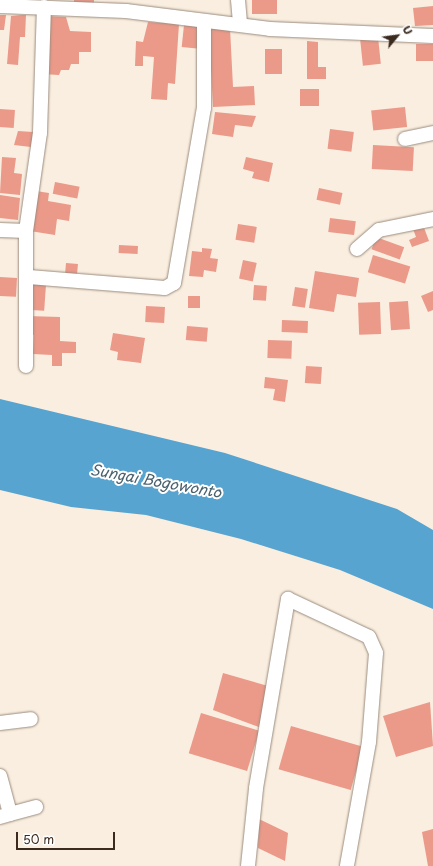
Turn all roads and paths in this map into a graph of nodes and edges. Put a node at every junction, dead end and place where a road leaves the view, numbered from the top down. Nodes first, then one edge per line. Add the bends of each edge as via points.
1 (238, 0) edge
2 (0, 6) edge
3 (124, 6) edge
4 (44, 7) junction
5 (204, 21) junction
6 (240, 23) junction
7 (433, 36) edge
8 (433, 133) edge
9 (405, 139) dead end
10 (433, 219) edge
11 (0, 230) edge
12 (26, 231) junction
13 (357, 250) dead end
14 (29, 277) junction
15 (26, 366) dead end
16 (32, 719) dead end
17 (0, 724) edge
18 (0, 776) edge
19 (36, 807) dead end
20 (5, 815) edge
21 (248, 866) edge
22 (347, 866) edge

1 - 6 street
2 - 4 street
3 - 4 street
3 - 5 street
4 - 12 street via 40,133
5 - 6 street
5 - 14 street via 204,108 174,283 165,288
6 - 7 street via 270,28
8 - 9 street
10 - 13 street via 379,230
11 - 12 street
12 - 14 street
14 - 15 street
16 - 17 street
18 - 20 street
19 - 20 street
21 - 22 street via 256,788 288,599 369,637 376,653 369,742

